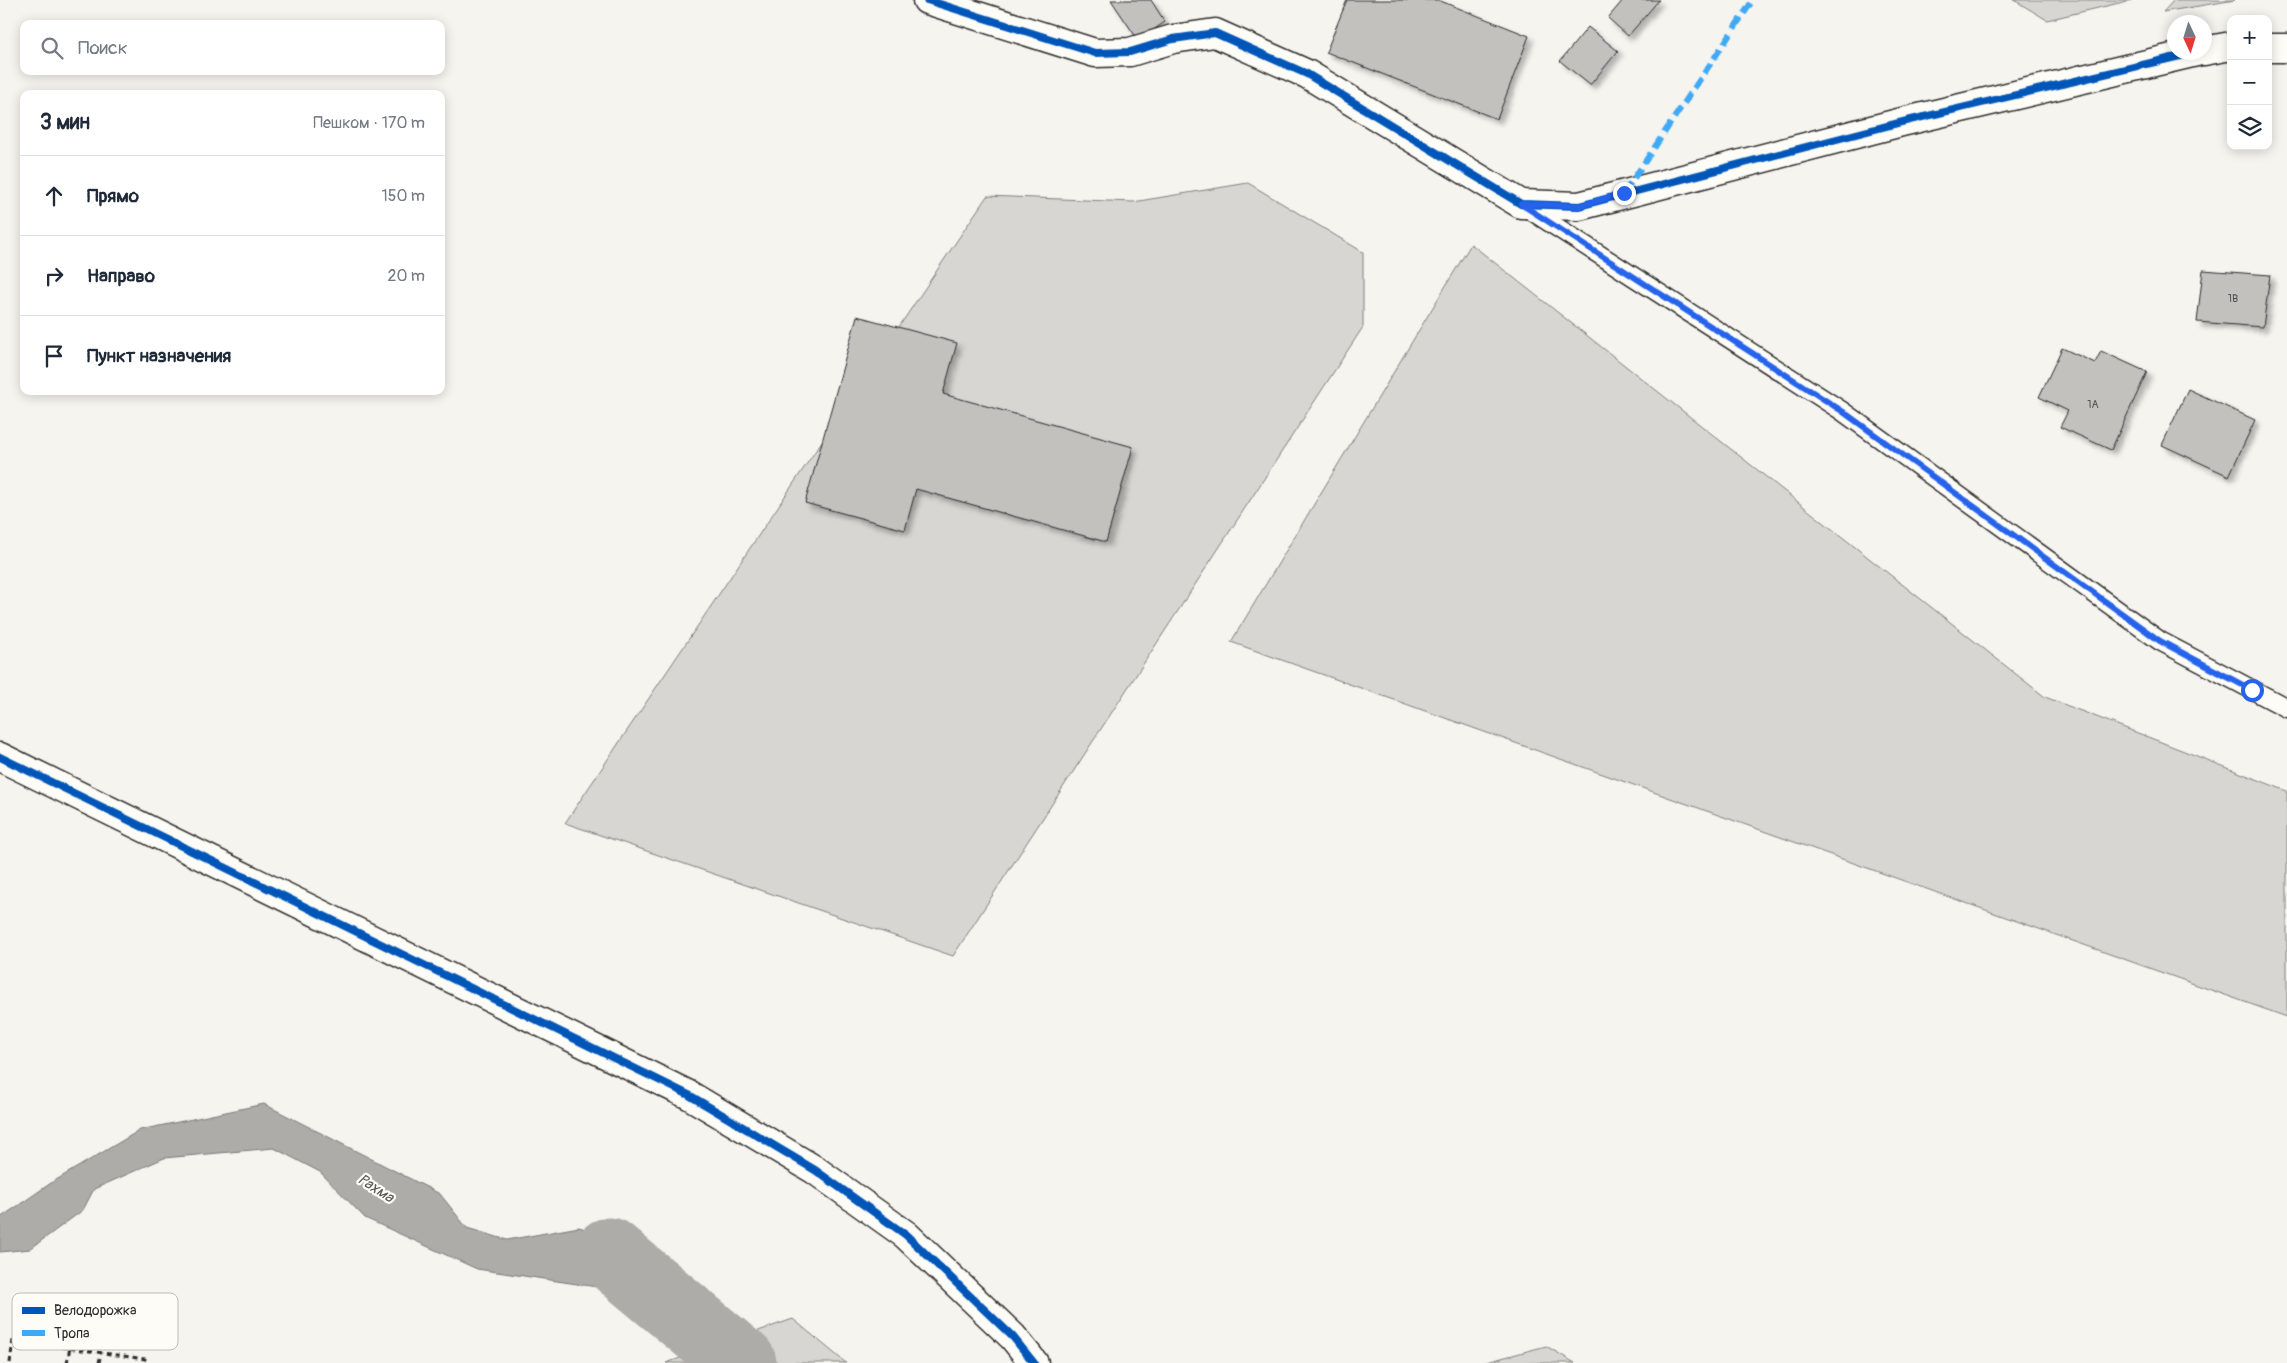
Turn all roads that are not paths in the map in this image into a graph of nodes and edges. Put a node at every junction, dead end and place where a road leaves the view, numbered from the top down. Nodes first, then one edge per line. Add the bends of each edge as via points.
1 (927, 0) edge
2 (2227, 47) edge
3 (2272, 48) edge
4 (2287, 48) edge
5 (2212, 50) edge
6 (2167, 59) edge
7 (1521, 204) junction
8 (2287, 708) edge
9 (0, 757) edge
10 (1034, 1363) edge

1 - 7 street via 1095,53 1130,52 1173,39 1215,34 1307,74
2 - 5 street
3 - 4 street
6 - 7 street via 1902,122 1579,206
7 - 8 lane via 1842,411 2160,641
9 - 10 street via 689,1095 815,1170 906,1235 1013,1337

